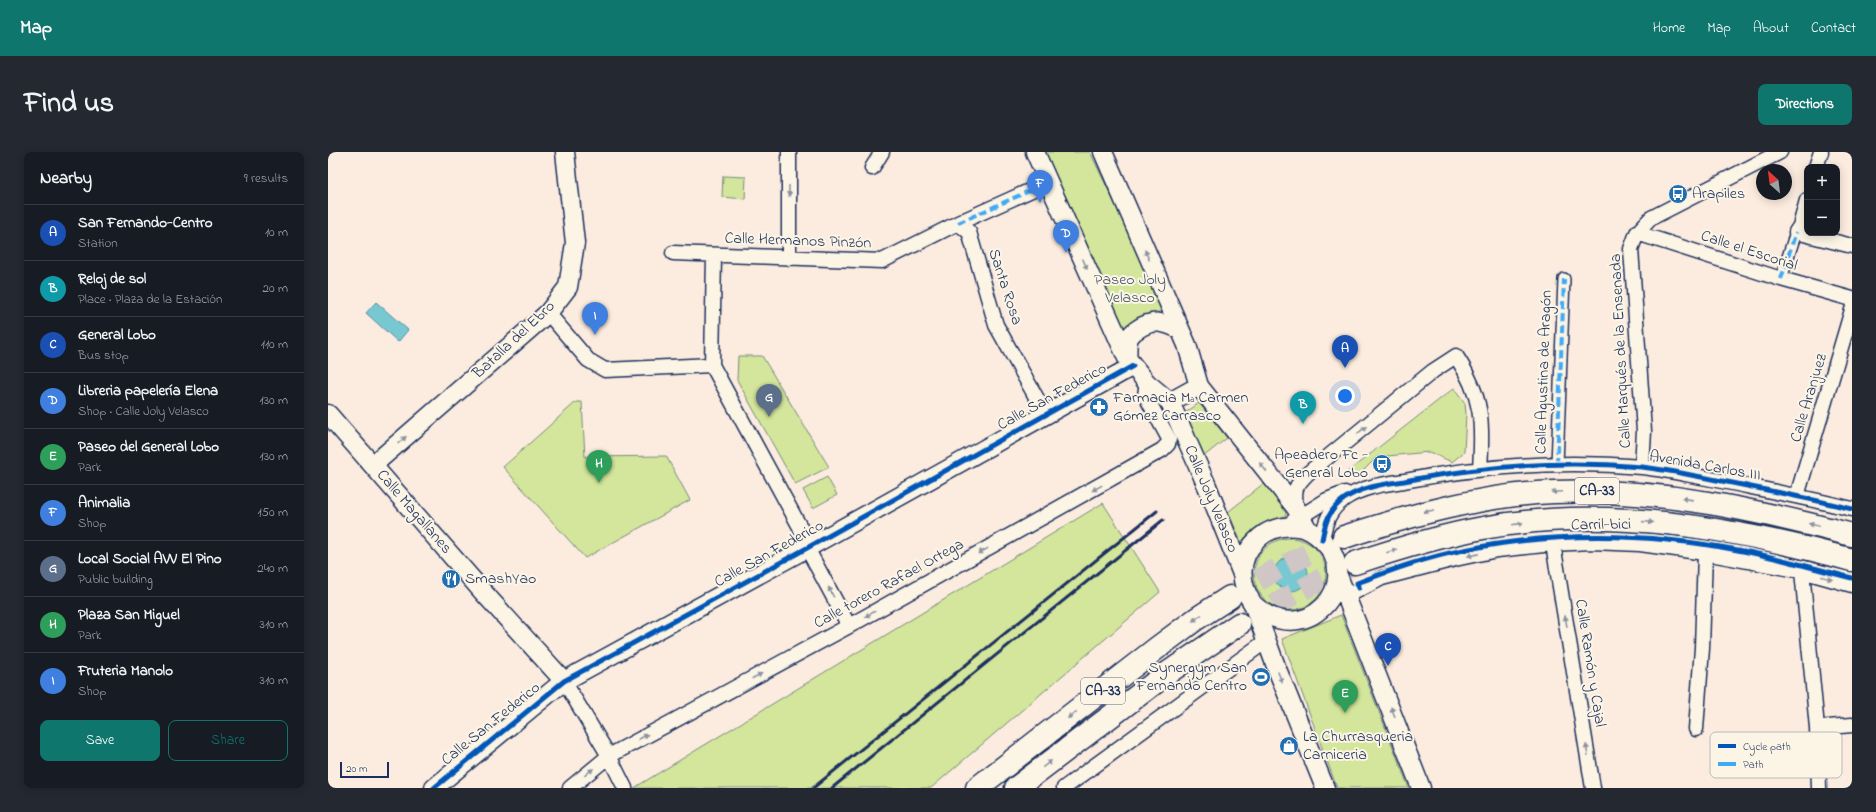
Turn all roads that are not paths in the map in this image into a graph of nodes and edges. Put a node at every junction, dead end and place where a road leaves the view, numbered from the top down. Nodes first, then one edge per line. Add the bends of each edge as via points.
1 (565, 152) edge
2 (789, 152) edge
3 (882, 152) edge
4 (1036, 152) edge
5 (1103, 152) edge
6 (1780, 152) edge
7 (1821, 152) edge
8 (1817, 164) edge
9 (872, 168) dead end
10 (1049, 182) junction
11 (1804, 211) edge
12 (958, 223) junction
13 (1796, 232) junction
14 (1637, 233) junction
15 (1852, 246) edge
16 (673, 253) dead end
17 (714, 256) junction
18 (789, 258) junction
19 (1564, 279) dead end
20 (1781, 279) junction
21 (1852, 299) edge
22 (1852, 310) edge
23 (548, 313) junction
24 (1179, 329) junction
25 (1130, 362) junction
26 (712, 365) junction
27 (1146, 383) junction
28 (1199, 386) junction
29 (1170, 402) junction
30 (328, 414) edge
31 (1046, 415) junction
32 (373, 465) junction
33 (1557, 465) junction
34 (1642, 467) junction
35 (1480, 469) junction
36 (1355, 492) junction
37 (1797, 496) junction
38 (1852, 509) edge
39 (1307, 524) junction
40 (1852, 535) edge
41 (1344, 537) tunnel mouth
42 (1553, 544) junction
43 (807, 548) junction
44 (1705, 553) junction
45 (1852, 560) edge
46 (1346, 568) junction
47 (1802, 571) junction
48 (1242, 575) junction
49 (1852, 585) edge
50 (1347, 596) junction
51 (1230, 597) tunnel mouth
52 (1253, 604) junction
53 (1239, 624) tunnel mouth
54 (849, 626) junction
55 (1266, 641) junction
56 (564, 681) junction
57 (1852, 725) edge
58 (1817, 728) junction
59 (1696, 729) dead end
60 (1817, 732) edge
61 (609, 756) junction
62 (1819, 778) edge
63 (434, 788) edge
64 (570, 788) edge
65 (626, 788) edge
66 (977, 788) edge
67 (1016, 788) edge
68 (1064, 788) edge
69 (1325, 788) edge
70 (1421, 788) edge
71 (1593, 788) edge
72 (1819, 788) edge

1 - 23 street, Batalla del Ebro via 575,243 568,287
2 -> 18 street
3 - 9 street
4 - 10 street
24 -> 5 street
6 - 14 street via 1651,218
7 - 8 street
10 - 12 street, Calle Hermanos Pinzón
10 -> 25 street
11 - 13 street
12 - 18 street, Calle Hermanos Pinzón via 882,261
12 - 31 street, Santa Rosa via 970,232 996,325
13 - 15 street, Calle el Escorial
13 - 20 street
14 - 20 street, Calle el Escorial
14 - 34 street, Calle Marqués de la Ensenada via 1631,249 1644,431
16 - 17 street, Calle Hermanos Pinzón
17 - 18 street, Calle Hermanos Pinzón
17 - 26 street
19 - 33 street, Calle Agustina de Aragón
20 - 21 street, Calle el Escorial
22 - 37 street, Calle Aranjuez
23 - 26 street via 588,360 606,370
32 -> 23 street, Batalla del Ebro
24 - 25 street via 1166,322 1154,321 1143,325 1133,332 1128,340
24 - 28 street via 1187,345
25 - 27 street
25 - 31 street, Calle San Federico
26 - 43 street via 800,527
27 - 29 street
27 -> 54 street, Calle torero Rafael Ortega via 1145,395 1166,433 1168,444 1162,450
28 - 29 street
39 -> 28 street
29 - 48 street, Calle Joly Velasco
30 - 32 street, Calle Magallanes
31 - 43 street, Calle San Federico
32 - 56 street, Calle Magallanes
33 - 34 street, Avenida Carlos III via 1604,464
33 - 35 street, Avenida Carlos III
34 - 37 street, Avenida Carlos III
35 - 36 street, Avenida Carlos III via 1427,476
39 -> 35 street via 1295,496 1297,484 1433,371 1456,356 1469,375 1480,409
36 - 39 street, Avenida Carlos III via 1327,500
36 - 39 street via 1331,510 1326,521
37 - 38 street, Avenida Carlos III
39 - 46 street
39 - 48 street via 1268,532 1252,545 1245,559
40 -> 41 highway, CA-33 via 1730,506 1653,495 1588,491 1525,495 1450,507 1412,515
42 - 44 street via 1619,542
42 -> 50 street via 1497,550 1455,559 1382,578
71 -> 42 street, Calle Ramón y Cajal
54 -> 43 street
43 - 56 street, Calle San Federico
44 - 47 street
44 - 59 street
46 -> 45 highway, CA-33 via 1418,542 1485,528 1553,519 1678,524 1723,530
46 - 50 street
46 - 52 street via 1333,594 1320,611 1311,616 1290,621 1280,620 1269,617
47 -> 49 street
47 - 58 street
48 - 52 street via 1245,590
70 -> 50 street
51 -> 66 highway, CA-33 via 1156,648
52 - 55 street
67 -> 53 highway, CA-33 via 1169,672
61 -> 54 street, Calle torero Rafael Ortega
55 - 68 street
55 -> 69 street
56 - 61 street
56 - 63 street, Calle San Federico
57 - 58 street
58 - 60 street
64 -> 61 street, Calle torero Rafael Ortega
61 - 65 street
62 - 72 street

